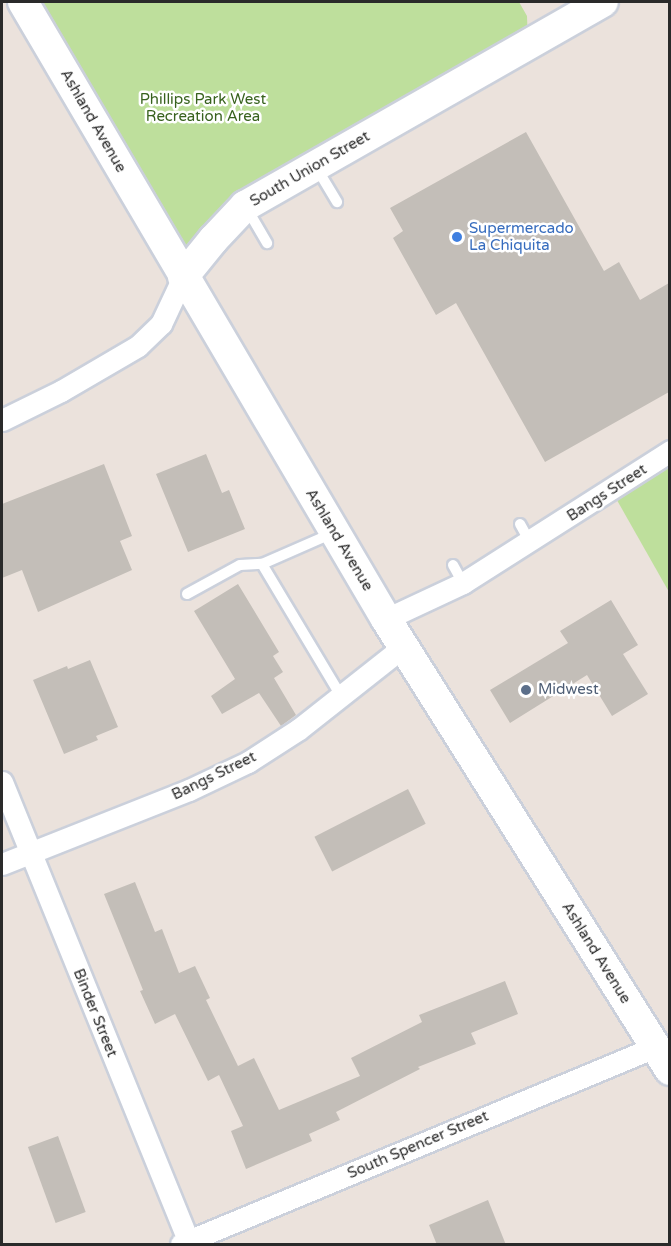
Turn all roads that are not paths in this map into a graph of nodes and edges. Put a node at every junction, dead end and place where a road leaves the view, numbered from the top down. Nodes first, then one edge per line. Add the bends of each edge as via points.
1 (23, 2) edge
2 (603, 2) edge
3 (316, 166) junction
4 (336, 202) dead end
5 (245, 206) junction
6 (267, 243) dead end
7 (183, 277) junction
8 (2, 420) edge
9 (669, 452) edge
10 (334, 532) junction
11 (262, 564) junction
12 (187, 594) dead end
13 (386, 619) junction
14 (403, 647) junction
15 (341, 696) junction
16 (2, 782) edge
17 (30, 852) junction
18 (2, 864) edge
19 (662, 1059) edge
20 (186, 1243) edge

1 - 7 street, Ashland Avenue
2 - 3 street, South Union Street
3 - 4 lane
3 - 5 street, South Union Street
5 - 6 lane
5 - 7 street, South Union Street
7 - 8 street, South Union Street via 161,324 138,346
7 - 10 street, Ashland Avenue
9 - 13 street, Bangs Street via 525,533
10 - 11 lane
10 - 13 street, Ashland Avenue
11 - 12 lane via 240,565
11 - 15 lane
13 - 14 street, Ashland Avenue
14 - 15 street, Bangs Street
14 - 19 street, Ashland Avenue
15 - 17 street, Bangs Street via 248,762 189,790
16 - 17 street, Binder Street
17 - 18 street, Bangs Street
17 - 20 street, Binder Street
19 - 20 street, South Spencer Street

